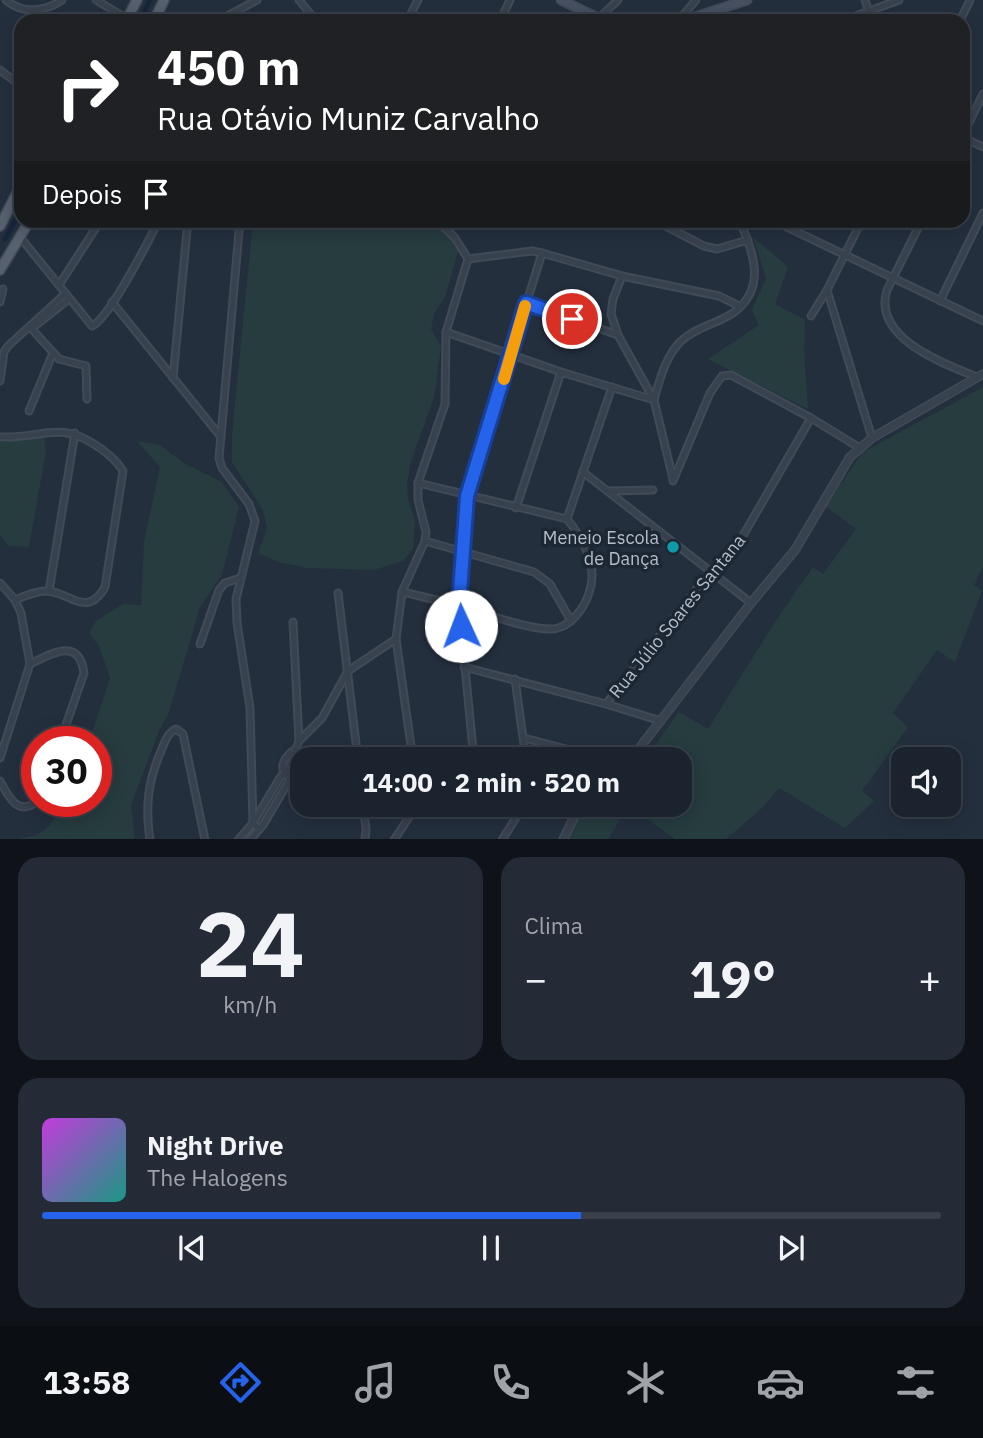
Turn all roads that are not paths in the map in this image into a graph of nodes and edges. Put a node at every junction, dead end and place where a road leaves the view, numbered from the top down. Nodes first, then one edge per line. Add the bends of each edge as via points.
1 (6, 0) edge
2 (62, 0) edge
3 (96, 0) edge
4 (257, 0) edge
5 (299, 0) edge
6 (561, 0) edge
7 (618, 0) edge
8 (696, 0) edge
9 (747, 0) edge
10 (865, 0) edge
11 (899, 0) edge
12 (28, 11) junction
13 (868, 11) junction
14 (28, 14) edge
15 (118, 14) edge
16 (231, 14) edge
17 (310, 14) edge
18 (588, 14) edge
19 (605, 14) edge
20 (683, 14) edge
21 (704, 14) edge
22 (860, 14) edge
23 (869, 14) edge
24 (983, 94) edge
25 (970, 122) edge
26 (14, 199) edge
27 (983, 213) edge
28 (0, 226) edge
29 (25, 228) edge
30 (96, 228) edge
31 (154, 228) edge
32 (187, 228) edge
33 (239, 228) edge
34 (445, 228) edge
35 (669, 228) edge
36 (743, 228) edge
37 (788, 228) edge
38 (858, 228) edge
39 (918, 228) edge
40 (20, 237) junction
41 (748, 240) junction
42 (542, 253) junction
43 (844, 256) junction
44 (468, 259) junction
45 (0, 270) edge
46 (622, 276) junction
47 (894, 279) junction
48 (58, 285) junction
49 (3, 289) dead end
50 (827, 290) junction
51 (67, 297) junction
52 (940, 301) junction
53 (0, 302) edge
54 (112, 302) junction
55 (526, 303) junction
56 (739, 306) junction
57 (811, 316) dead end
58 (983, 321) edge
59 (30, 328) junction
60 (446, 332) junction
61 (618, 335) junction
62 (2, 350) edge
63 (53, 353) junction
64 (511, 355) junction
65 (561, 372) junction
66 (980, 376) edge
67 (173, 378) junction
68 (0, 381) edge
69 (611, 387) junction
70 (87, 399) dead end
71 (654, 400) junction
72 (29, 411) dead end
73 (811, 418) junction
74 (75, 433) junction
75 (0, 437) edge
76 (221, 438) junction
77 (872, 438) junction
78 (860, 448) junction
79 (583, 472) junction
80 (418, 483) junction
81 (653, 490) dead end
82 (608, 491) junction
83 (467, 496) junction
84 (516, 508) junction
85 (567, 519) junction
86 (425, 541) junction
87 (462, 551) junction
88 (710, 572) junction
89 (240, 578) junction
90 (1, 586) edge
91 (49, 591) junction
92 (402, 592) junction
93 (338, 593) dead end
94 (15, 600) junction
95 (751, 603) junction
96 (459, 606) junction
97 (570, 621) junction
98 (293, 622) dead end
99 (396, 639) junction
100 (200, 644) dead end
101 (30, 664) junction
102 (464, 667) junction
103 (348, 671) junction
104 (515, 679) junction
105 (606, 704) junction
106 (661, 720) junction
107 (66, 726) edge
108 (524, 738) junction
109 (299, 741) junction
110 (297, 747) edge
111 (357, 747) edge
112 (412, 747) edge
113 (473, 747) edge
114 (525, 747) edge
115 (558, 747) edge
116 (640, 747) edge
117 (0, 758) edge
118 (0, 781) edge
119 (21, 806) edge
120 (364, 817) edge
121 (409, 817) edge
122 (516, 817) edge
123 (574, 817) edge
124 (253, 823) junction
125 (259, 829) junction
126 (246, 831) junction
127 (503, 837) edge
128 (150, 839) edge
129 (205, 839) edge
130 (238, 839) edge
131 (252, 839) edge
132 (365, 839) edge
133 (394, 839) edge
134 (514, 839) edge
135 (563, 839) edge

1 - 12 street
2 - 12 street
3 - 15 street
4 - 16 street
5 - 17 street
6 - 18 main road
7 - 19 street
8 - 20 street
9 - 21 main road
10 - 13 street
11 - 13 street
12 - 14 street
13 - 22 street
13 - 23 street
24 - 25 street
26 - 28 main road
27 - 52 street
29 - 40 main road
30 - 48 street
31 - 54 street
32 - 67 street
33 - 76 street
34 - 44 street
35 - 41 street via 717,249
36 - 41 street
37 - 43 street
38 - 43 street
39 - 47 street
40 - 45 main road
40 - 48 street
41 - 56 street via 756,273 752,293
42 - 44 street
42 - 46 street
42 - 55 street
43 - 47 street
43 - 50 street
44 - 60 street
46 - 56 street via 719,296
46 - 61 street via 611,314
47 - 52 street
47 - 66 street via 885,298 894,329 906,343
48 - 51 street
49 - 53 street
50 - 57 street
50 - 77 street
51 - 54 street via 92,326
51 - 59 street
52 - 58 street
54 - 67 street
55 - 61 street
55 - 64 street
56 - 71 street via 679,343 666,363
59 - 62 street
59 - 63 street
60 - 64 street
60 - 80 street via 445,404
61 - 71 street
62 - 68 street
63 - 70 street via 86,366
63 - 72 street
64 - 65 street
64 - 83 street
65 - 69 street
65 - 84 street
66 - 77 street
67 - 76 street
69 - 71 street
69 - 79 street
71 - 73 street via 673,481 710,393 722,376 731,375
73 - 78 street
73 - 88 street, Rua Júlio Soares Santana via 741,539
74 - 75 street
74 - 91 street
74 - 91 street via 119,464 124,480 102,592 80,603
76 - 89 street via 220,463 249,504 255,521
77 - 78 street
78 - 95 street via 839,473 796,550
79 - 82 street
79 - 85 street
80 - 83 street
80 - 86 street
81 - 82 street
82 - 88 street
83 - 84 street
83 - 87 street
84 - 85 street
85 - 97 street via 583,543 593,576 586,601
86 - 87 street
86 - 92 street
87 - 96 street
87 - 97 street via 541,576
88 - 95 street
88 - 105 street, Rua Júlio Soares Santana
89 - 100 street via 219,590
89 - 124 street via 237,623 250,708
90 - 94 street
91 - 94 street
92 - 96 street
92 - 99 street
93 - 103 street
94 - 101 street
95 - 106 street
96 - 97 street via 545,629
96 - 102 street
98 - 109 street
99 - 103 street
99 - 112 street
101 - 107 street via 64,650 75,653 83,663 84,673
101 - 117 street
102 - 104 street
102 - 113 street
103 - 109 street via 322,718
103 - 111 street
104 - 105 street
104 - 108 street
105 - 106 street
106 - 116 street
108 - 114 street
108 - 115 street
109 - 110 street
118 - 119 street via 13,803
120 - 132 street
121 - 133 street
122 - 127 street
123 - 135 street
124 - 125 street
124 - 125 street via 281,776 288,775 289,781
124 - 126 street
125 - 131 street
126 - 130 street
126 - 131 street
127 - 134 street
128 - 129 street via 149,784 167,736 176,729 183,734

